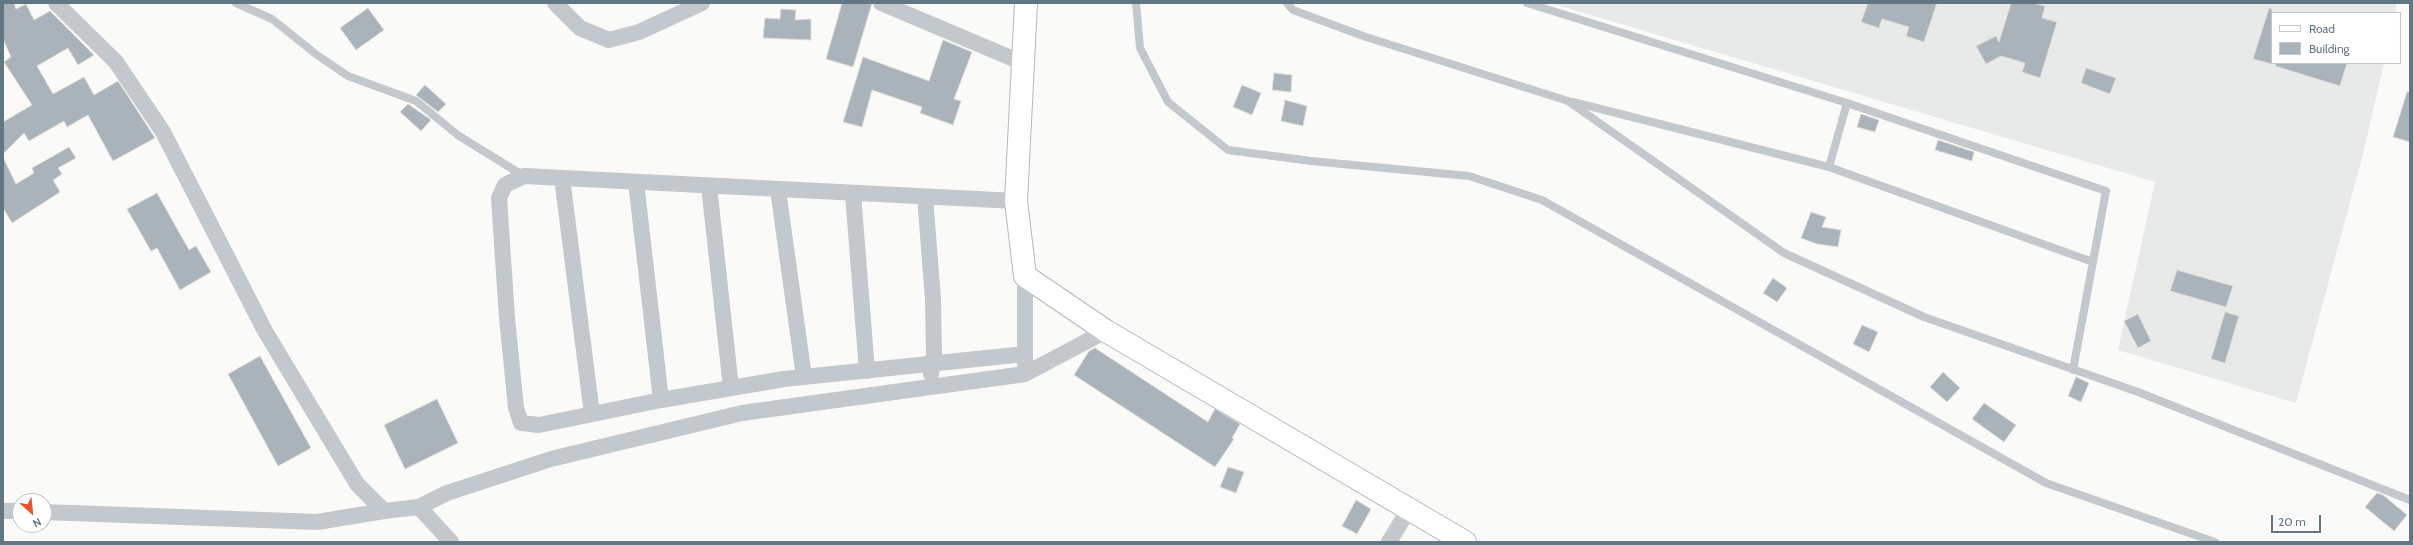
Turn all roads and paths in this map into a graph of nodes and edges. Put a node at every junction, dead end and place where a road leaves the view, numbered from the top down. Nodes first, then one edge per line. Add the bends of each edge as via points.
1 (57, 3) edge
2 (236, 3) edge
3 (555, 3) edge
4 (702, 3) edge
5 (881, 3) edge
6 (1026, 3) edge
7 (1136, 3) edge
8 (1287, 3) edge
9 (1527, 3) edge
10 (1023, 63) junction
11 (1568, 101) junction
12 (1847, 103) junction
13 (1830, 168) junction
14 (524, 176) junction
15 (562, 178) junction
16 (636, 182) junction
17 (709, 186) junction
18 (778, 190) junction
19 (854, 194) junction
20 (924, 197) junction
21 (1016, 202) junction
22 (2093, 262) junction
23 (1025, 276) junction
24 (1106, 331) junction
25 (1025, 354) junction
26 (932, 365) junction
27 (2074, 370) junction
28 (867, 371) junction
29 (1025, 374) junction
30 (804, 377) junction
31 (928, 387) junction
32 (731, 388) junction
33 (661, 400) junction
34 (592, 414) junction
35 (2410, 500) edge
36 (419, 507) junction
37 (1409, 509) junction
38 (384, 511) junction
39 (52, 512) edge
40 (451, 542) edge
41 (1389, 542) edge
42 (1465, 542) edge
43 (2215, 542) edge

1 - 38 street via 116,62 163,132 265,331 357,484
2 - 14 lane via 272,19 348,76 416,101 459,136
3 - 4 street via 580,28 609,40 639,32
5 - 10 street
6 - 10 street
7 - 43 lane via 1140,48 1168,102 1228,150 1311,161 1469,176 1542,200 2046,483
8 - 11 lane via 1292,10 1363,36
9 - 12 lane
10 - 21 street
11 - 13 lane
11 - 27 lane via 1784,253 1924,317
12 - 13 lane
12 - 22 lane via 2106,191
13 - 22 lane
14 - 15 street
14 - 34 street via 505,185 499,198 516,408 522,423 540,425
15 - 16 street
15 - 34 street
16 - 17 street
16 - 33 street
17 - 18 street
17 - 32 street
18 - 19 street
18 - 30 street
19 - 20 street
19 - 28 street
20 - 21 street
20 - 26 street via 933,299
21 - 23 street
22 - 27 lane
23 - 24 street
23 - 25 street
24 - 29 street
24 - 37 street
25 - 26 street
25 - 29 street
26 - 28 street
26 - 31 street
27 - 35 lane via 2138,392
28 - 30 street
29 - 31 street
30 - 32 street
31 - 36 street via 742,413 551,459 447,494
32 - 33 street
33 - 34 street
36 - 38 street
36 - 40 street
37 - 41 street
37 - 42 street
38 - 39 street via 317,522

